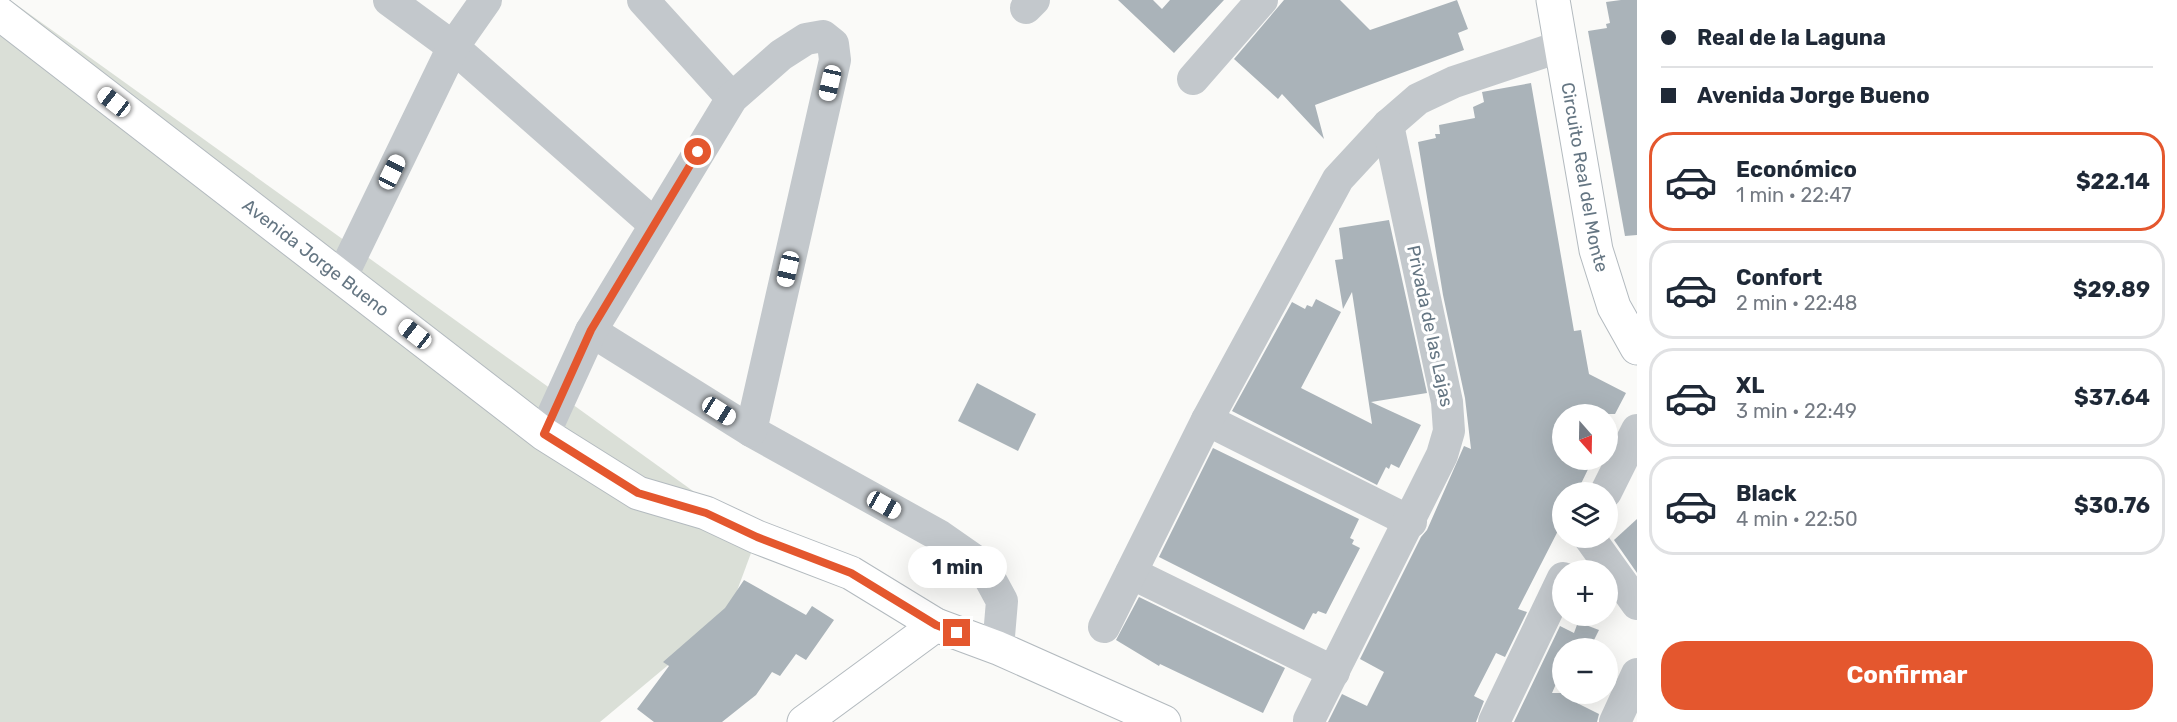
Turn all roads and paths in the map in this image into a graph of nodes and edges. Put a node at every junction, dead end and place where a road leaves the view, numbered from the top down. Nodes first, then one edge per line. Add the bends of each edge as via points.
1 (388, 0) edge
2 (486, 0) edge
3 (643, 0) edge
4 (1262, 0) edge
5 (1553, 0) edge
6 (0, 14) edge
7 (1562, 46) junction
8 (453, 47) junction
9 (1193, 79) dead end
10 (732, 98) junction
11 (1388, 125) junction
12 (654, 224) junction
13 (342, 276) junction
14 (591, 330) junction
15 (1637, 348) edge
16 (1207, 420) junction
17 (1637, 430) edge
18 (751, 431) junction
19 (544, 434) junction
20 (1611, 482) edge
21 (1411, 522) junction
22 (1597, 548) edge
23 (1131, 573) junction
24 (1552, 602) edge
25 (1637, 604) edge
26 (936, 625) junction
27 (1104, 627) dead end
28 (998, 648) junction
29 (1334, 672) junction
30 (1637, 674) edge
31 (1309, 720) dead end
32 (804, 722) edge
33 (1164, 722) edge
34 (1494, 722) edge
35 (1615, 722) edge

1 - 8 street
2 - 8 street
3 - 10 street
4 - 9 street
5 - 7 street, Circuito Real del Monte
6 - 13 street, Avenida Jorge Bueno
7 - 11 street via 1454,82 1418,99
7 - 15 street, Circuito Real del Monte via 1596,250 1614,308
8 - 12 street
8 - 13 street
10 - 12 street
10 - 18 street via 781,55 806,39 823,36 833,44 835,60
11 - 16 street via 1338,179
11 - 21 street, Privada de las Lajas via 1447,402 1449,431
12 - 14 street
13 - 19 street, Avenida Jorge Bueno
14 - 18 street
14 - 19 street
16 - 21 street
16 - 23 street
17 - 20 street
18 - 28 street via 940,536 983,566 1002,601
19 - 26 street, Avenida Jorge Bueno via 638,493 706,513 851,573
21 - 29 street, Privada de las Lajas
22 - 25 street
23 - 27 street
23 - 29 street
24 - 34 street
26 - 28 street, Avenida Jorge Bueno
26 - 32 street
28 - 33 street, Avenida Jorge Bueno
29 - 31 street, Privada de las Lajas
30 - 35 street

